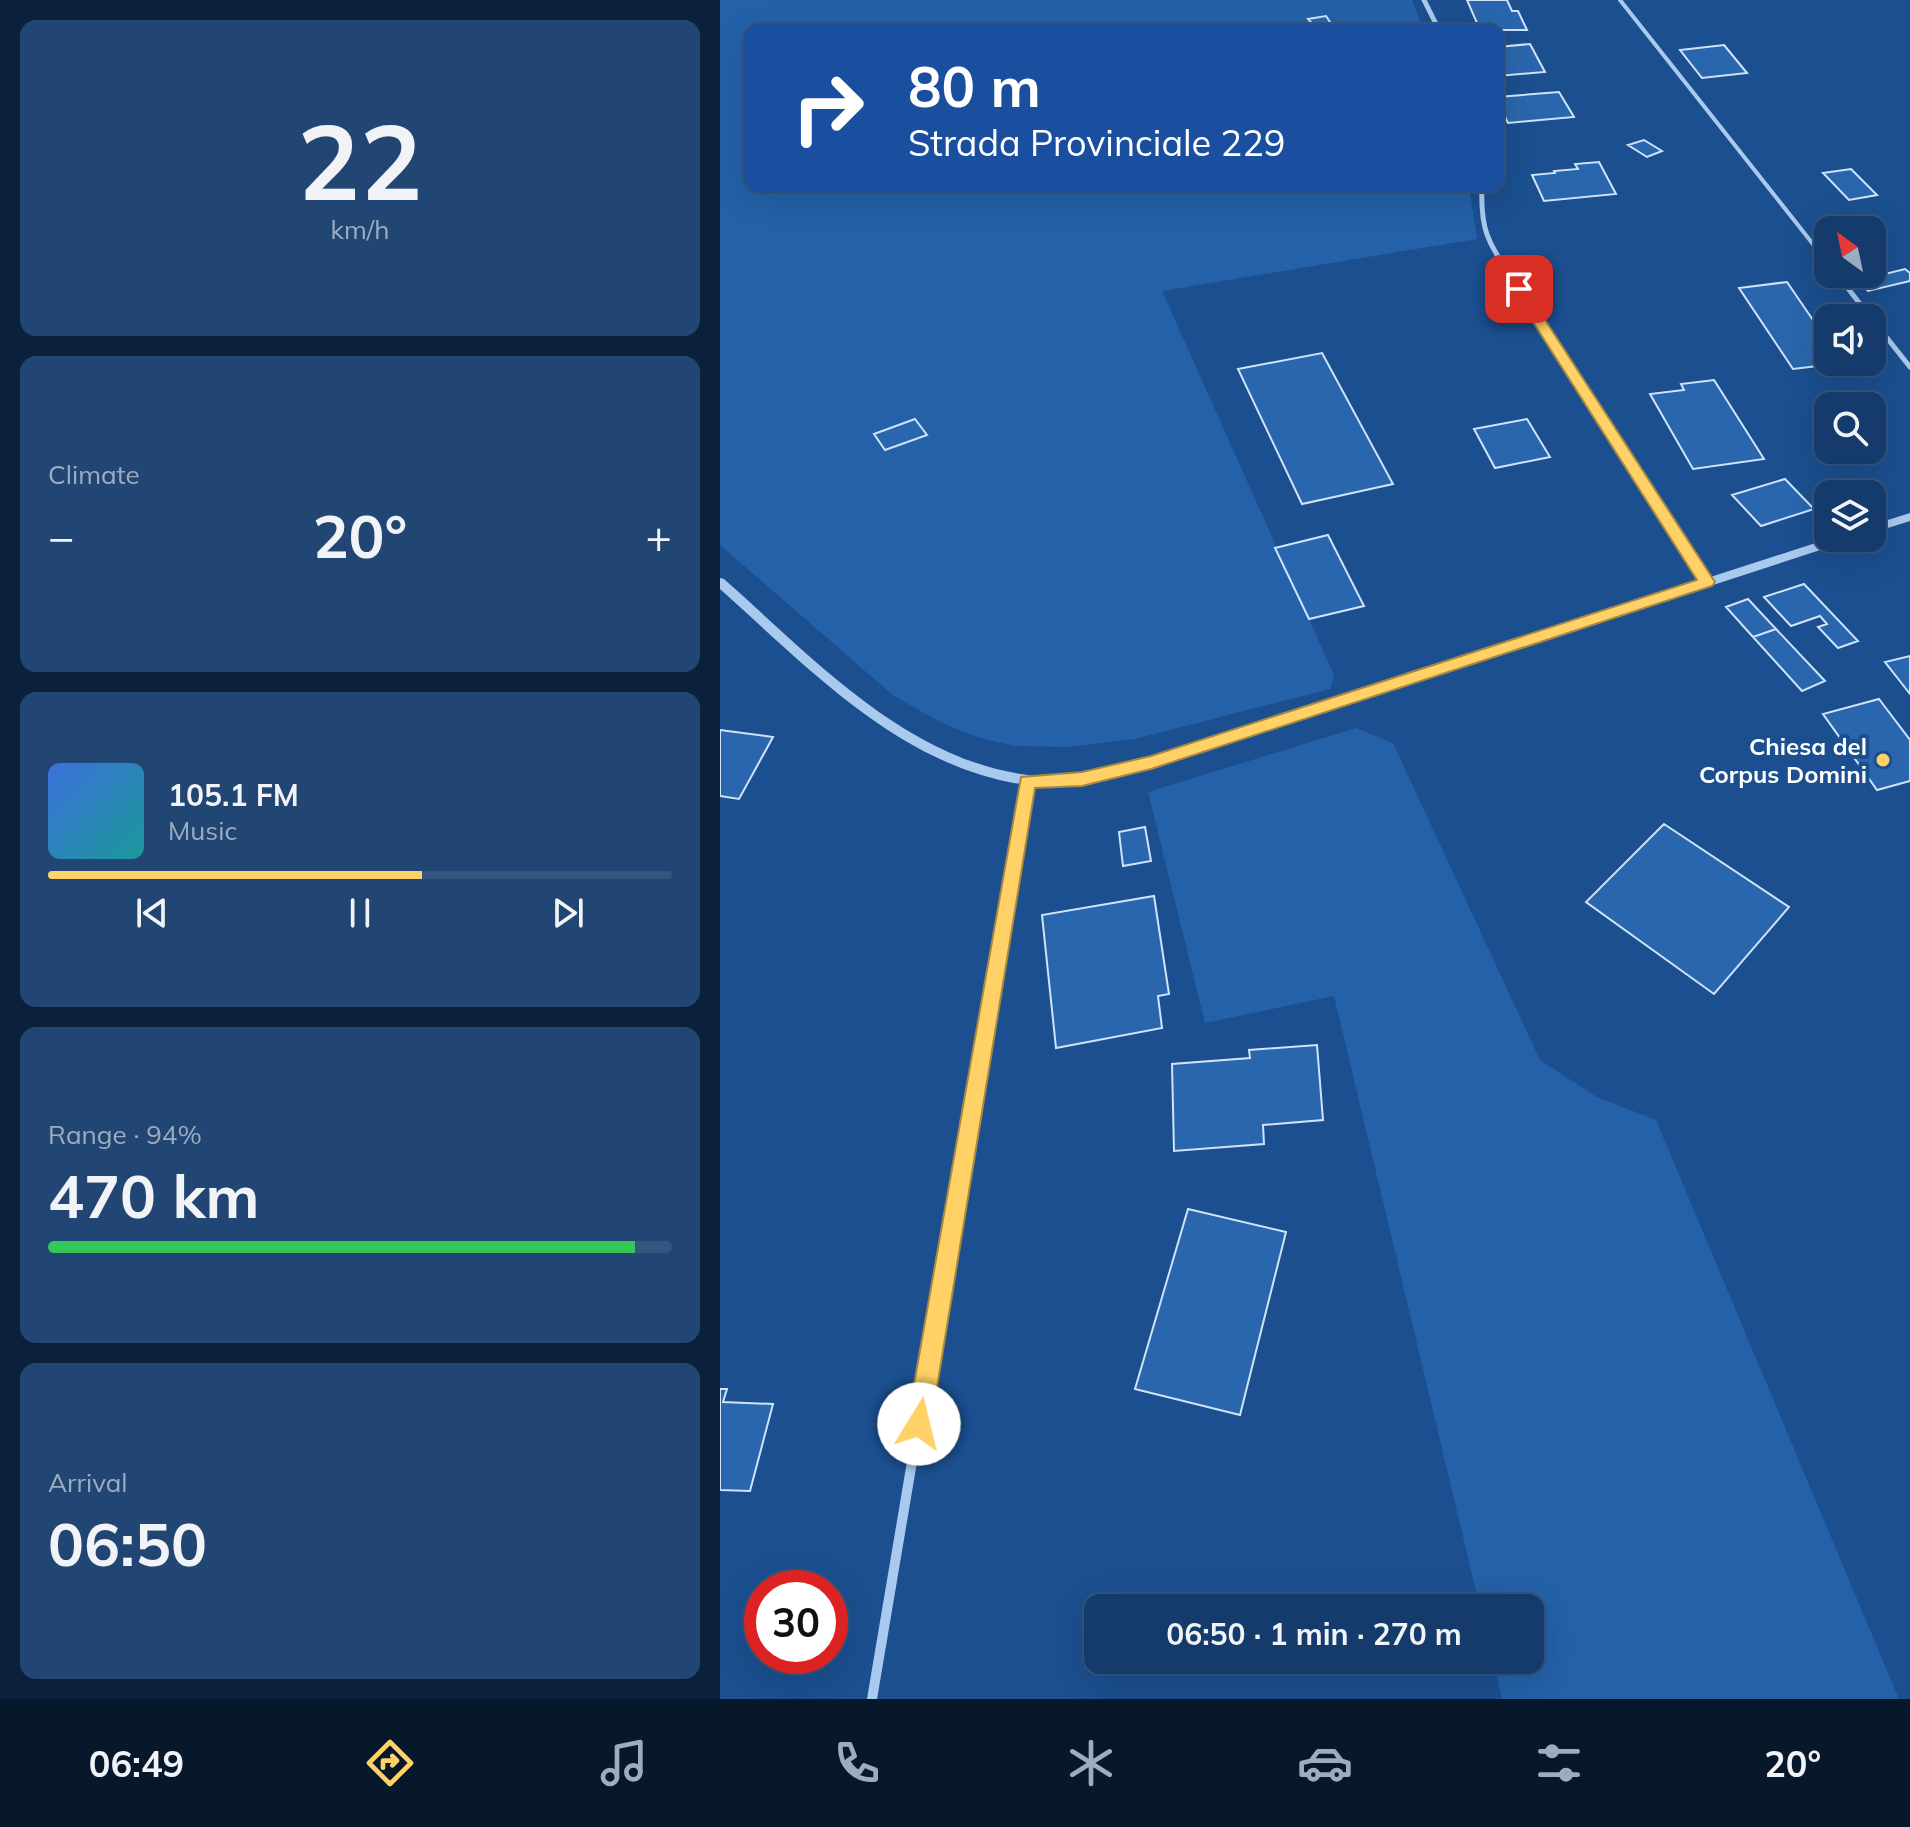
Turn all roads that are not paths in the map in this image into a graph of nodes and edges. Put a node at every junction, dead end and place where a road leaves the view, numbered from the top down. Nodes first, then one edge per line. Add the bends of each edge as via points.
1 (1424, 0) edge
2 (1620, 0) edge
3 (1436, 24) edge
4 (1482, 192) edge
5 (1814, 245) edge
6 (1848, 288) edge
7 (1861, 304) edge
8 (1886, 336) edge
9 (1910, 367) edge
10 (1910, 517) edge
11 (1886, 525) edge
12 (1814, 548) edge
13 (720, 582) edge
14 (1707, 582) junction
15 (1027, 781) junction
16 (872, 1699) edge

1 - 3 street
2 - 5 lane
4 - 14 street via 1485,236
6 - 7 lane
8 - 9 lane
10 - 11 street
12 - 14 street
13 - 15 street via 875,716 926,750 977,771
14 - 15 street via 1151,763 1082,779
15 - 16 street

